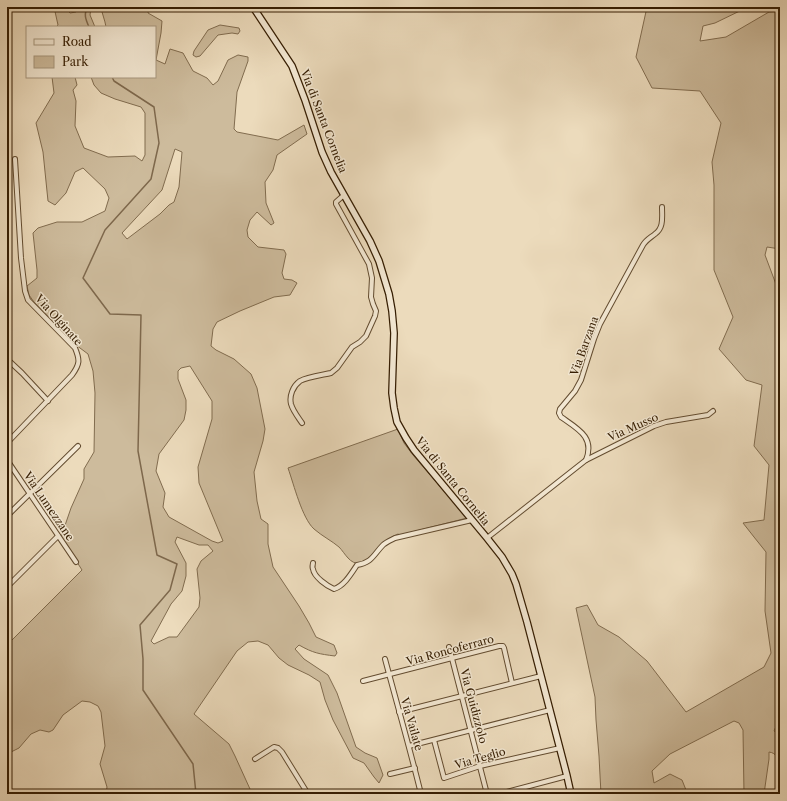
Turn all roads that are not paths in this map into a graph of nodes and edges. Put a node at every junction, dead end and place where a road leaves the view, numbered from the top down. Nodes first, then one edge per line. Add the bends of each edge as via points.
1 (253, 7) edge
2 (15, 159) dead end
3 (344, 195) junction
4 (662, 207) dead end
5 (7, 359) edge
6 (48, 401) junction
7 (713, 411) dead end
8 (302, 424) dead end
9 (7, 443) edge
10 (78, 446) dead end
11 (7, 460) edge
12 (586, 460) junction
13 (30, 494) junction
14 (7, 516) edge
15 (472, 520) junction
16 (58, 536) junction
17 (487, 538) junction
18 (76, 562) dead end
19 (313, 562) dead end
20 (7, 587) edge
21 (449, 647) dead end
22 (452, 658) junction
23 (385, 659) dead end
24 (389, 675) junction
25 (541, 676) junction
26 (364, 681) dead end
27 (512, 683) junction
28 (462, 696) junction
29 (550, 710) junction
30 (399, 712) junction
31 (471, 731) junction
32 (434, 740) junction
33 (409, 746) junction
34 (560, 748) junction
35 (254, 759) dead end
36 (480, 766) junction
37 (415, 768) junction
38 (390, 774) dead end
39 (567, 776) junction
40 (519, 792) edge
41 (308, 794) edge
42 (421, 794) edge
43 (487, 794) edge
44 (500, 794) edge
45 (571, 794) edge

1 - 3 street, Via di Santa Cornelia via 287,57 305,100 322,152
2 - 6 street, Via Olginate via 25,291 28,300 75,348 79,358 72,375
3 - 8 street via 336,204 369,264 372,278 371,297 376,311 366,336 349,350 337,368 331,373 301,381 295,386 290,402
3 - 15 street, Via di Santa Cornelia via 370,241 389,294 394,334 392,393 397,422 414,450
4 - 12 street, Via Barzana via 660,230 643,245 596,332 581,380 559,411 561,417 587,439
5 - 6 street
6 - 9 street, Via Olginate
7 - 12 street, Via Musso via 708,415 654,426
10 - 13 street
11 - 13 street, Via Lumezzane
12 - 17 street
13 - 14 street
13 - 16 street, Via Lumezzane
15 - 17 street, Via di Santa Cornelia
15 - 19 street via 395,538 384,544 372,559 358,565 339,588 329,587 318,579 313,572
16 - 18 street, Via Lumezzane
16 - 20 street
17 - 25 street, Via di Santa Cornelia via 506,563 516,584
21 - 22 street, Via Guidizzolo
22 - 24 street, Via Roncoferraro
22 - 27 street, Via Roncoferraro via 502,646
22 - 28 street, Via Guidizzolo
23 - 24 street, Via Vailate
24 - 26 street, Via Roncoferraro
24 - 30 street, Via Vailate
25 - 27 street
25 - 29 street, Via di Santa Cornelia
27 - 28 street
28 - 30 street
28 - 31 street, Via Guidizzolo
29 - 31 street
29 - 34 street, Via di Santa Cornelia
30 - 33 street, Via Vailate
31 - 32 street
31 - 36 street, Via Guidizzolo
32 - 33 street
32 - 36 street, Via Teglio via 444,778
33 - 37 street, Via Vailate
34 - 36 street, Via Teglio
34 - 39 street, Via di Santa Cornelia
35 - 41 street via 274,747 278,748
36 - 43 street, Via Guidizzolo
37 - 38 street
37 - 42 street, Via Vailate
39 - 40 street
39 - 45 street, Via di Santa Cornelia
40 - 44 street

